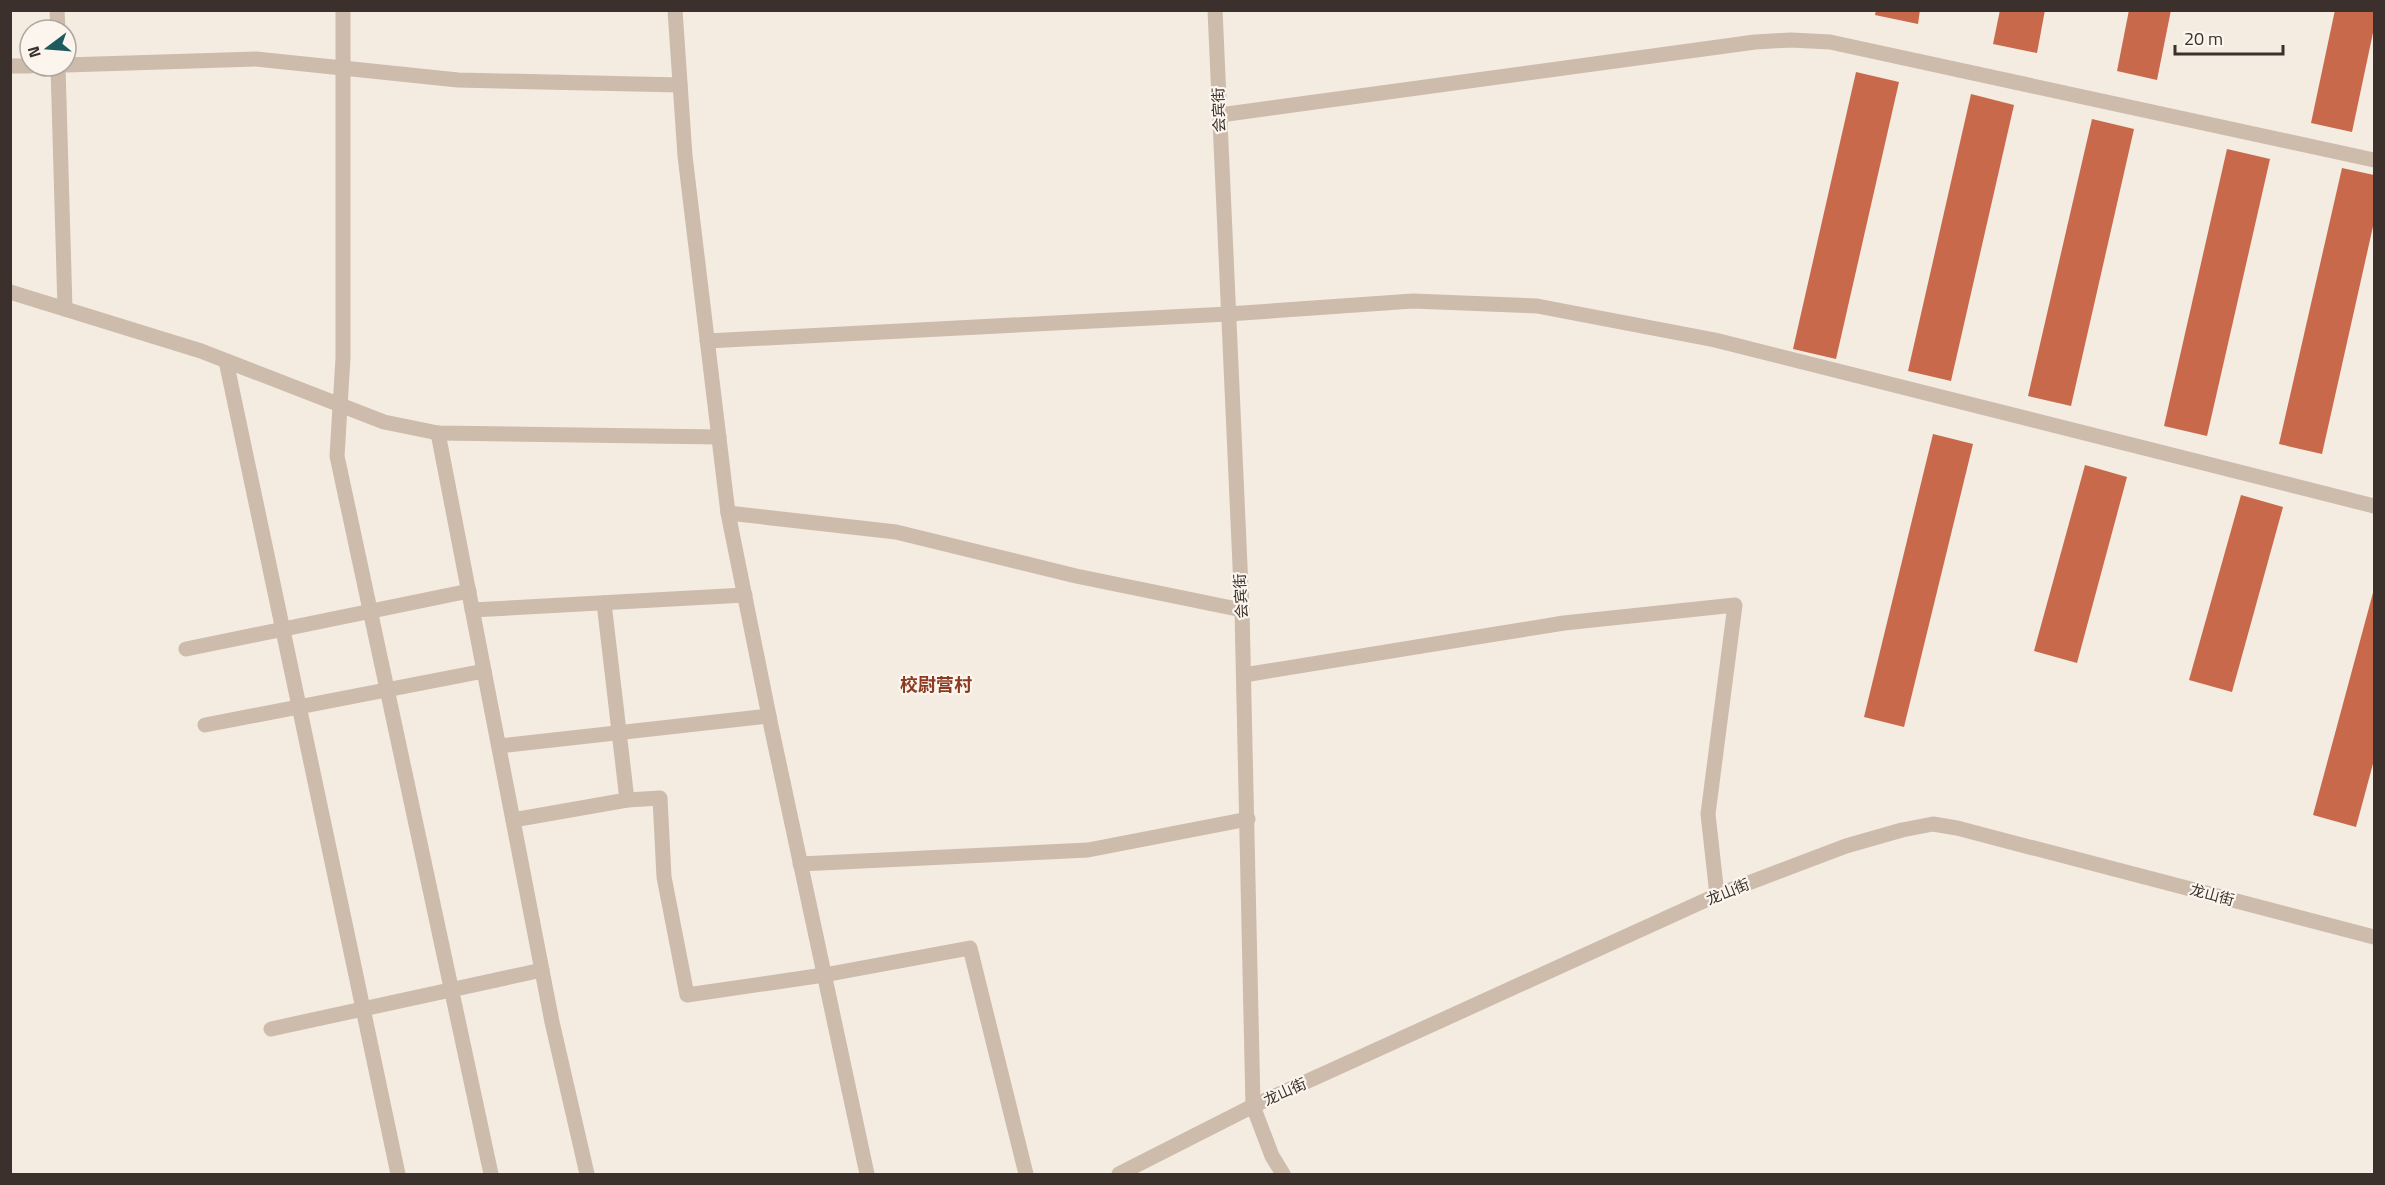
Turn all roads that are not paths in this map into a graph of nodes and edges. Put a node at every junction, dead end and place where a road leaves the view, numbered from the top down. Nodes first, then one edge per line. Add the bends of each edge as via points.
1 (343, 10) edge
2 (675, 10) edge
3 (1215, 10) edge
4 (78, 64) edge
5 (343, 68) junction
6 (58, 78) edge
7 (680, 86) junction
8 (1220, 115) junction
9 (2374, 160) edge
10 (10, 292) edge
11 (65, 309) junction
12 (1228, 314) junction
13 (707, 341) junction
14 (226, 361) junction
15 (340, 404) junction
16 (438, 433) junction
17 (719, 437) junction
18 (2374, 506) edge
19 (728, 513) junction
20 (469, 591) junction
21 (744, 595) junction
22 (604, 603) junction
23 (472, 610) junction
24 (1242, 610) junction
25 (370, 611) junction
26 (283, 629) junction
27 (186, 649) dead end
28 (484, 671) junction
29 (1244, 675) junction
30 (387, 689) junction
31 (299, 707) junction
32 (769, 716) junction
33 (206, 725) dead end
34 (619, 732) junction
35 (499, 746) junction
36 (627, 800) junction
37 (1248, 819) junction
38 (513, 820) junction
39 (800, 864) junction
40 (1718, 895) junction
41 (2374, 937) edge
42 (542, 970) junction
43 (824, 975) junction
44 (451, 990) junction
45 (363, 1010) junction
46 (272, 1029) dead end
47 (1253, 1106) junction
48 (398, 1174) edge
49 (491, 1174) edge
50 (587, 1174) edge
51 (867, 1174) edge
52 (1026, 1174) edge
53 (1119, 1174) edge
54 (1283, 1174) edge

1 - 5 street
2 - 7 street
3 - 8 street, 会宾街
4 - 5 street via 256,59
5 - 7 street via 458,80
5 - 15 street
6 - 11 street
7 - 13 street via 684,156
8 - 9 street via 1791,40 1830,42
8 - 12 street, 会宾街
10 - 11 street
11 - 14 street
12 - 13 street
12 - 18 street via 1413,301 1537,306 1715,340
12 - 24 street, 会宾街
13 - 17 street
14 - 15 street
14 - 26 street
15 - 16 street via 384,422
15 - 25 street via 337,456
16 - 17 street
16 - 20 street
17 - 19 street
19 - 21 street
19 - 24 street via 896,532 1076,576
20 - 23 street
20 - 25 street
21 - 22 street
21 - 32 street
22 - 23 street
22 - 34 street
23 - 28 street
24 - 29 street, 会宾街
25 - 26 street
25 - 30 street
26 - 27 street
26 - 31 street
28 - 30 street
28 - 35 street
29 - 37 street, 会宾街
29 - 40 street via 1564,623 1735,605 1708,814
30 - 31 street
30 - 44 street
31 - 33 street
31 - 45 street
32 - 34 street
32 - 39 street
34 - 35 street
34 - 36 street
35 - 38 street
36 - 38 street
36 - 43 street via 660,798 664,878 687,995
37 - 39 street via 1089,850
37 - 47 street, 会宾街
38 - 42 street
39 - 43 street
40 - 41 street, 龙山街 via 1846,846 1933,824
40 - 47 street, 龙山街
42 - 44 street
42 - 50 street
43 - 51 street
43 - 52 street via 970,948
44 - 45 street
44 - 49 street
45 - 46 street
45 - 48 street
47 - 53 street, 龙山街
47 - 54 street, 会宾街

